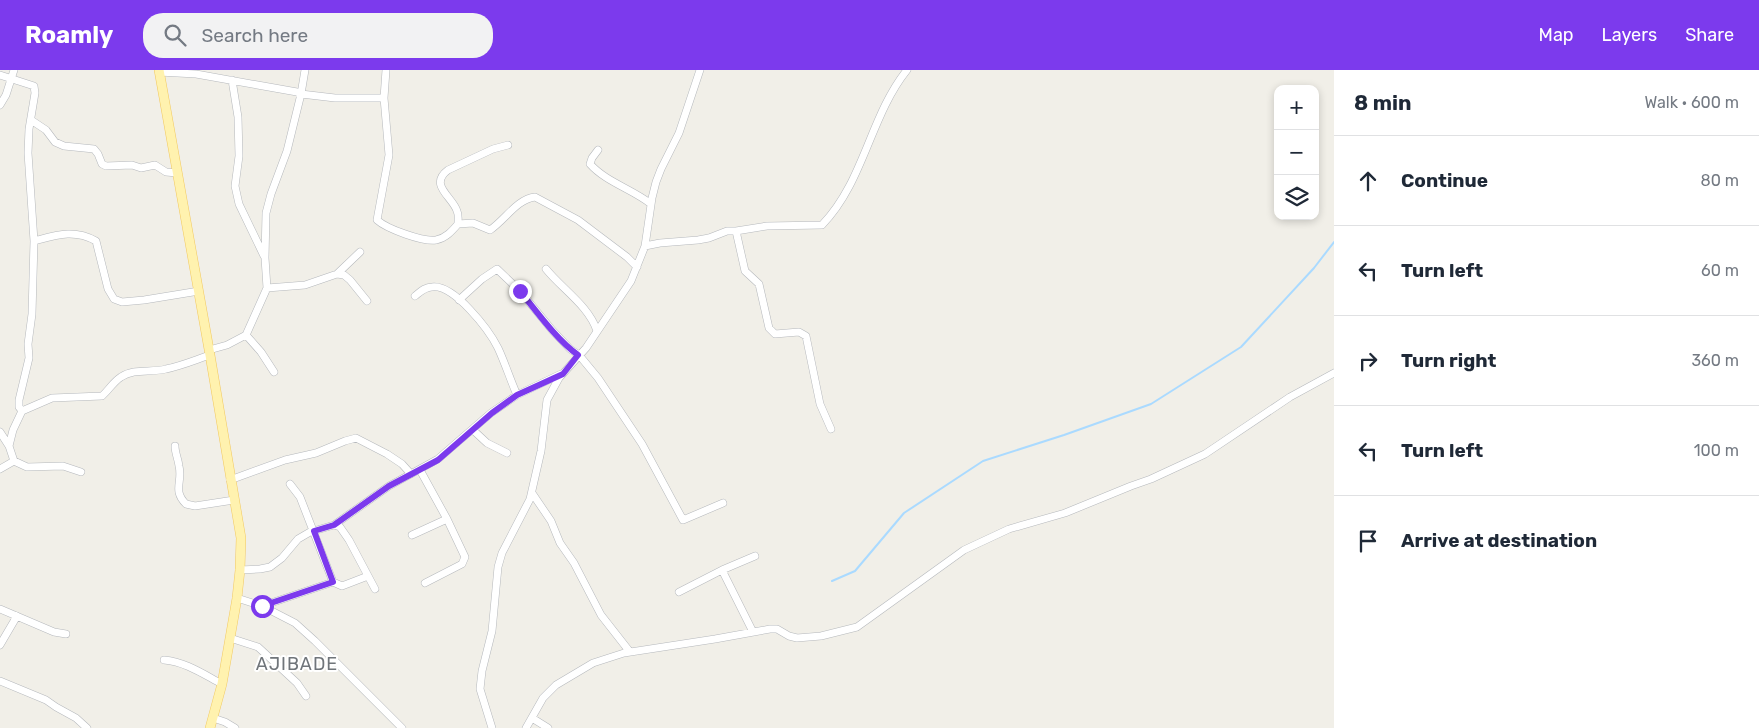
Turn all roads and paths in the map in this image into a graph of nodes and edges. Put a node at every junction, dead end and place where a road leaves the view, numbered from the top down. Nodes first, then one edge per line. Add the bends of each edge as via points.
1 (14, 70) edge
2 (305, 70) edge
3 (386, 70) edge
4 (700, 70) edge
5 (907, 70) edge
6 (159, 71) edge
7 (0, 75) edge
8 (10, 79) junction
9 (232, 80) junction
10 (302, 94) junction
11 (384, 98) junction
12 (0, 106) edge
13 (30, 120) junction
14 (508, 145) dead end
15 (598, 150) dead end
16 (177, 173) junction
17 (652, 204) junction
18 (458, 224) junction
19 (736, 231) junction
20 (34, 242) junction
21 (645, 246) junction
22 (360, 252) dead end
23 (265, 258) junction
24 (637, 267) junction
25 (546, 269) dead end
26 (336, 274) junction
27 (267, 288) junction
28 (198, 292) junction
29 (415, 296) dead end
30 (459, 300) junction
31 (367, 301) dead end
32 (597, 331) junction
33 (246, 335) junction
34 (209, 353) junction
35 (578, 355) junction
36 (274, 372) dead end
37 (1334, 373) edge
38 (563, 374) junction
39 (517, 395) junction
40 (22, 411) junction
41 (831, 429) dead end
42 (473, 430) junction
43 (0, 432) edge
44 (9, 446) junction
45 (175, 446) dead end
46 (507, 454) dead end
47 (14, 461) junction
48 (0, 469) edge
49 (420, 470) junction
50 (81, 472) dead end
51 (410, 474) junction
52 (230, 480) junction
53 (290, 484) dead end
54 (532, 493) junction
55 (234, 500) junction
56 (723, 503) dead end
57 (448, 519) junction
58 (334, 525) junction
59 (314, 531) junction
60 (412, 535) dead end
61 (756, 556) dead end
62 (240, 570) junction
63 (722, 570) junction
64 (368, 576) junction
65 (333, 582) junction
66 (425, 583) dead end
67 (375, 589) dead end
68 (679, 592) dead end
69 (237, 598) junction
70 (262, 606) junction
71 (0, 609) edge
72 (17, 616) junction
73 (753, 632) junction
74 (66, 634) dead end
75 (230, 638) junction
76 (0, 645) edge
77 (630, 652) junction
78 (164, 660) dead end
79 (0, 680) edge
80 (222, 684) junction
81 (306, 696) dead end
82 (213, 718) junction
83 (532, 718) junction
84 (88, 728) edge
85 (210, 728) edge
86 (235, 728) edge
87 (402, 728) edge
88 (492, 728) edge
89 (526, 728) edge
90 (548, 728) edge

1 - 8 street
2 - 10 street
3 - 11 street
4 - 17 street via 679,134 660,169
5 - 19 street via 881,114 851,186 822,225 767,226
6 - 9 street
6 - 16 main road
7 - 8 street
8 - 12 street
8 - 13 street via 34,86
9 - 10 street
9 - 23 street via 238,117 239,156 235,186 239,204
10 - 11 street
10 - 23 street via 266,213
11 - 18 street via 389,155 377,220 394,231 430,240 442,238
13 - 16 street via 46,130 55,142 94,149 106,166 132,165 140,168 155,165 166,172
13 - 20 street via 28,153
14 - 18 street via 442,174 441,189 457,211
15 - 17 street via 590,164
16 - 28 main road
17 - 21 street
18 - 24 street via 473,223 490,230 522,201 535,197 578,220
19 - 21 street via 703,239
19 - 41 street via 745,271 759,284 769,328 775,334 799,332 806,336 820,404
20 - 28 street via 70,234 84,235 96,241 108,289 114,299 122,302
20 - 40 street via 29,358 19,400
21 - 24 street
22 - 26 street
23 - 27 street
24 - 32 street via 624,294
25 - 32 street via 592,320
26 - 27 street via 305,285
26 - 31 street via 350,280
27 - 33 street
28 - 34 main road
29 - 30 street via 430,287 438,287 446,289
30 - 35 street via 497,269
30 - 39 street via 491,336
32 - 35 street
33 - 34 street
33 - 36 street
34 - 40 street via 167,369 127,374 102,396 52,398
34 - 52 main road
35 - 38 street
35 - 56 street via 598,378 642,444 684,520
37 - 73 street via 1290,397 1205,454 1079,508 1009,529 964,550 857,627 798,638 777,628
38 - 39 street
38 - 54 street via 548,400
39 - 42 street
40 - 44 street
42 - 46 street via 487,443
42 - 49 street via 438,460
43 - 44 street
44 - 47 street
45 - 55 street via 180,466 177,492 186,504 195,506
47 - 48 street
47 - 50 street via 27,467 63,466
49 - 51 street
49 - 57 street
51 - 52 street via 402,464 356,438
51 - 58 street
52 - 55 main road
53 - 59 street via 300,497
54 - 77 street via 551,521 601,614
54 - 88 street via 502,553 498,568 492,630 480,689
55 - 62 main road via 241,538
57 - 60 street
57 - 66 street via 465,557 464,562
58 - 59 street
58 - 64 street via 340,527
59 - 62 street via 298,538 276,564
59 - 65 street
61 - 63 street
62 - 69 main road
63 - 68 street
63 - 73 street
64 - 65 street via 342,586
64 - 67 street
65 - 70 street
69 - 70 street
69 - 75 main road
70 - 87 street via 295,622
71 - 72 street
72 - 74 street
72 - 76 street
73 - 77 street
75 - 80 main road
75 - 81 street via 258,647 297,683
77 - 83 street via 593,663 556,685 543,698
78 - 80 street via 190,666
79 - 84 street via 46,700
80 - 82 main road
82 - 85 main road
82 - 86 street
83 - 89 street
83 - 90 street

